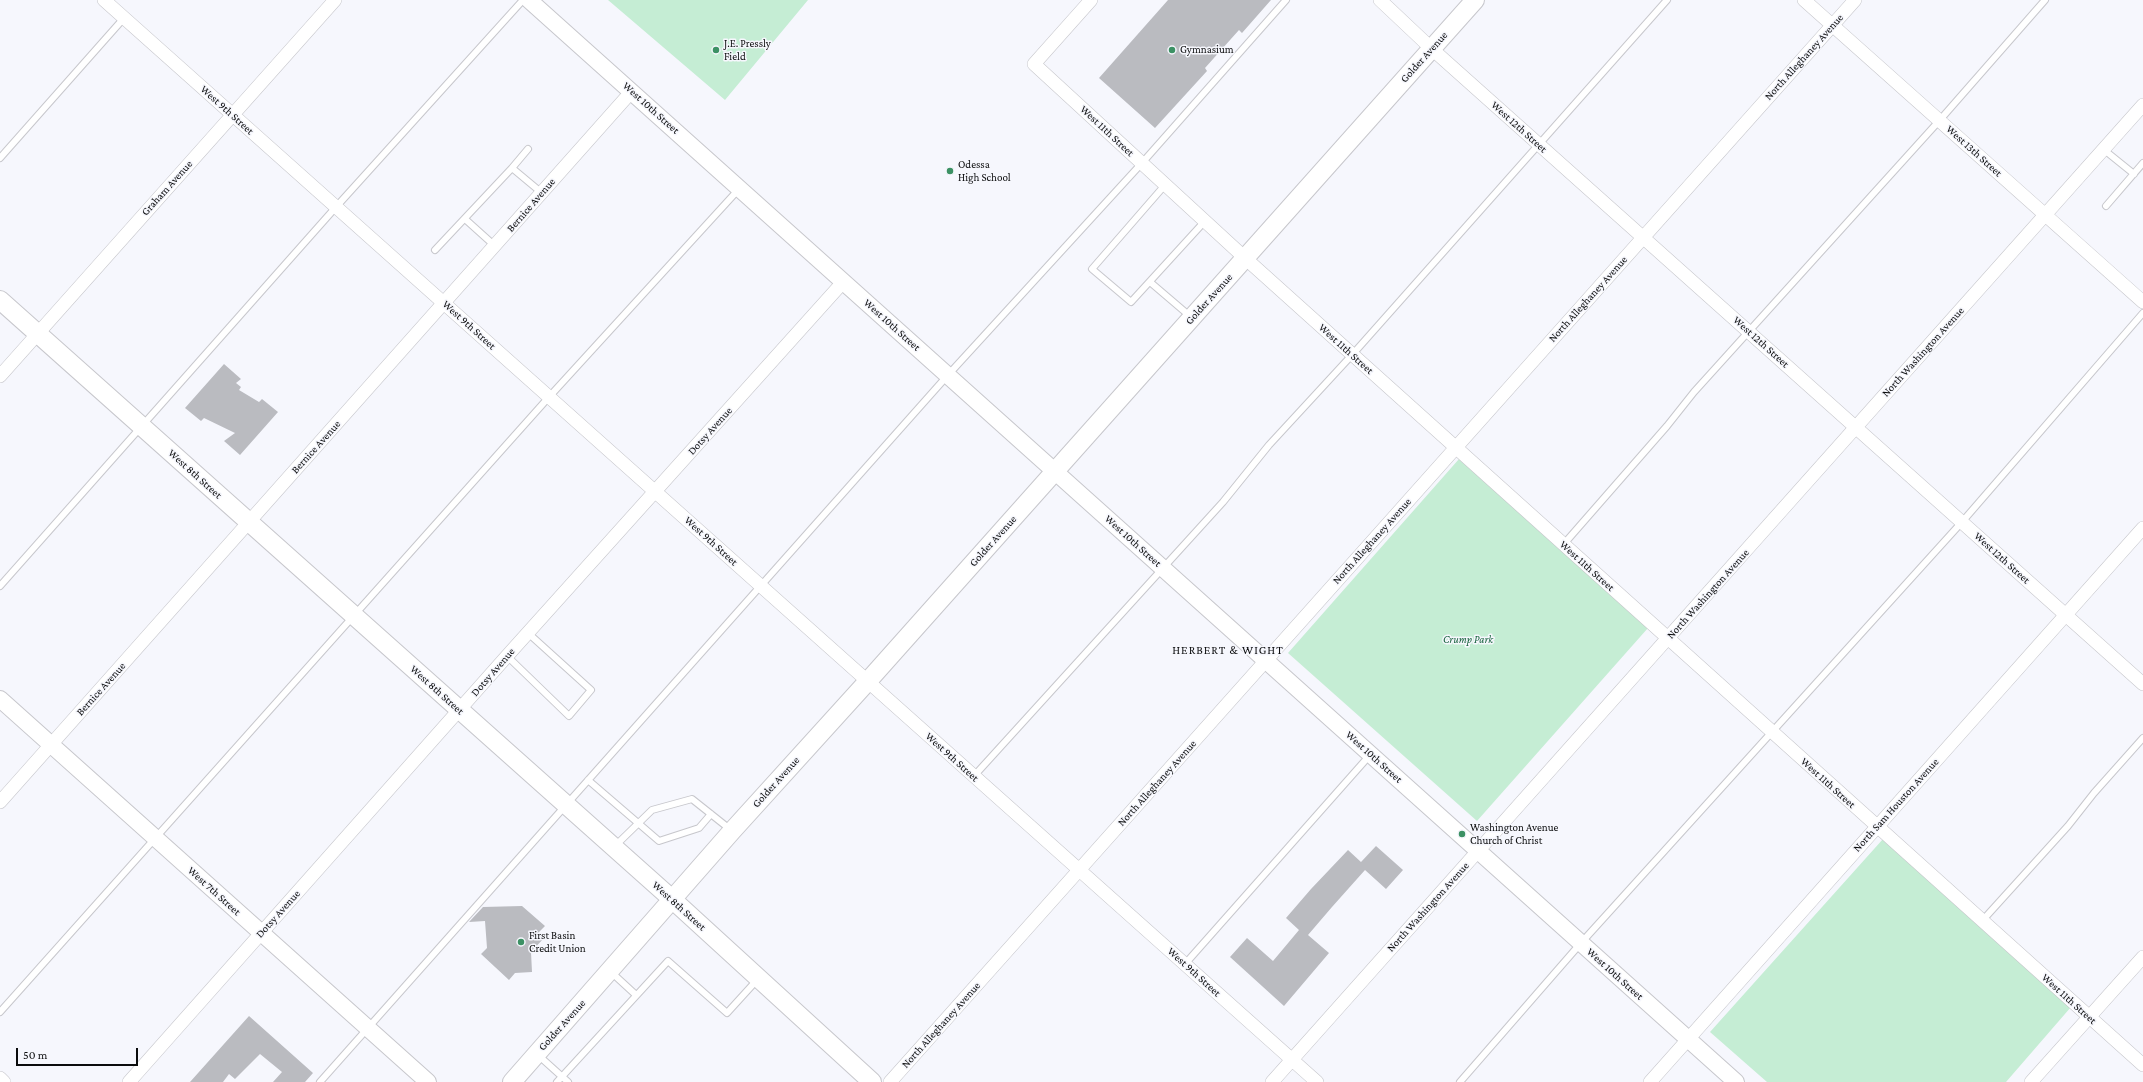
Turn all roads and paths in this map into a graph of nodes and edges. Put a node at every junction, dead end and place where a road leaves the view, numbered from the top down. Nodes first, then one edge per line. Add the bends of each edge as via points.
1 (104, 0) edge
2 (335, 0) edge
3 (523, 0) edge
4 (529, 0) edge
5 (1092, 0) edge
6 (1286, 0) edge
7 (1475, 0) edge
8 (1667, 0) edge
9 (1804, 0) edge
10 (1855, 0) edge
11 (2045, 0) edge
12 (1384, 2) edge
13 (124, 18) junction
14 (1832, 26) junction
15 (1432, 49) junction
16 (632, 91) junction
17 (2143, 105) edge
18 (233, 115) junction
19 (1939, 121) junction
20 (1539, 144) junction
21 (528, 149) dead end
22 (2103, 149) junction
23 (0, 158) edge
24 (1142, 163) junction
25 (2143, 163) edge
26 (512, 168) junction
27 (2134, 174) junction
28 (1165, 185) junction
29 (739, 188) junction
30 (542, 193) junction
31 (2106, 206) dead end
32 (336, 207) junction
33 (2045, 214) junction
34 (465, 219) junction
35 (1205, 221) junction
36 (1643, 237) junction
37 (495, 246) junction
38 (435, 250) dead end
39 (1245, 258) junction
40 (844, 281) junction
41 (1150, 282) junction
42 (0, 300) edge
43 (2143, 302) edge
44 (444, 303) junction
45 (2143, 313) edge
46 (1192, 318) junction
47 (1749, 332) junction
48 (38, 334) junction
49 (1352, 355) junction
50 (948, 375) junction
51 (0, 376) edge
52 (549, 397) junction
53 (142, 427) junction
54 (1856, 428) junction
55 (1456, 448) junction
56 (1055, 471) junction
57 (656, 492) junction
58 (1962, 522) junction
59 (249, 523) junction
60 (2143, 528) edge
61 (1563, 545) junction
62 (1163, 567) junction
63 (0, 586) edge
64 (761, 586) junction
65 (2066, 615) junction
66 (355, 616) junction
67 (528, 632) junction
68 (1668, 639) junction
69 (507, 656) junction
70 (1266, 660) junction
71 (868, 681) junction
72 (2143, 684) edge
73 (0, 699) edge
74 (460, 711) junction
75 (1772, 732) junction
76 (2143, 738) edge
77 (51, 745) junction
78 (1371, 754) junction
79 (974, 776) junction
80 (588, 780) junction
81 (0, 802) edge
82 (566, 805) junction
83 (711, 814) junction
84 (638, 822) junction
85 (1877, 827) junction
86 (732, 830) junction
87 (156, 838) junction
88 (613, 848) junction
89 (1478, 851) junction
90 (1079, 870) junction
91 (673, 900) junction
92 (1982, 921) junction
93 (262, 933) junction
94 (1581, 943) junction
95 (2143, 957) edge
96 (1185, 964) junction
97 (610, 971) junction
98 (758, 979) junction
99 (636, 995) junction
100 (0, 1012) edge
101 (2089, 1017) junction
102 (368, 1028) junction
103 (1688, 1039) junction
104 (536, 1054) junction
105 (1292, 1060) junction
106 (2143, 1064) edge
107 (562, 1076) junction
108 (0, 1078) edge
109 (4, 1082) edge
110 (129, 1082) edge
111 (320, 1082) edge
112 (428, 1082) edge
113 (512, 1082) edge
114 (557, 1082) edge
115 (568, 1082) edge
116 (872, 1082) edge
117 (890, 1082) edge
118 (1272, 1082) edge
119 (1317, 1082) edge
120 (1460, 1082) edge
121 (1650, 1082) edge
122 (1736, 1082) edge
123 (2031, 1082) edge

1 - 13 street, West 9th Street
2 - 18 street, Graham Avenue
3 - 32 lane
4 - 16 street, West 10th Street
5 - 24 street, West 11th Street via 1034,64
6 - 24 lane
7 - 15 main road, Golder Avenue
8 - 20 lane
9 - 14 street, West 13th Street
10 - 14 street, North Alleghaney Avenue
11 - 19 lane
12 - 15 street, West 12th Street
13 - 18 street, West 9th Street
13 - 23 lane
14 - 19 street, West 13th Street
14 - 36 street, North Alleghaney Avenue
15 - 20 street, West 12th Street
15 - 39 main road, Golder Avenue
16 - 29 street, West 10th Street
16 - 30 street, Bernice Avenue
17 - 22 street, North Washington Avenue
18 - 32 street, West 9th Street
18 - 48 street, Graham Avenue
19 - 33 street, West 13th Street
19 - 47 lane
20 - 36 street, West 12th Street
20 - 49 lane
21 - 26 lane
22 - 27 lane
22 - 33 street, North Washington Avenue
24 - 28 street, West 11th Street
24 - 50 lane
25 - 27 lane
26 - 30 lane
26 - 34 lane
27 - 31 lane
28 - 35 street, West 11th Street
28 - 41 lane via 1092,269 1131,302
29 - 40 street, West 10th Street
29 - 52 lane
30 - 37 street, Bernice Avenue
32 - 44 street, West 9th Street
32 - 53 lane
33 - 43 street, West 13th Street
33 - 54 street, North Washington Avenue
34 - 37 lane
34 - 38 lane
35 - 39 street, West 11th Street
35 - 41 lane
36 - 47 street, West 12th Street
36 - 55 street, North Alleghaney Avenue
37 - 44 street, Bernice Avenue
39 - 46 main road, Golder Avenue
39 - 49 street, West 11th Street
40 - 50 street, West 10th Street
40 - 57 street, Dotsy Avenue
41 - 46 lane
42 - 48 main road, West 8th Street
44 - 52 street, West 9th Street
44 - 59 street, Bernice Avenue
45 - 58 lane
46 - 56 main road, Golder Avenue
47 - 54 street, West 12th Street
47 - 61 lane
48 - 51 street, Graham Avenue
48 - 53 main road, West 8th Street
49 - 55 street, West 11th Street
49 - 62 lane
50 - 56 street, West 10th Street
50 - 64 lane
52 - 57 street, West 9th Street
52 - 66 lane
53 - 59 main road, West 8th Street
53 - 63 lane
54 - 58 street, West 12th Street
54 - 68 street, North Washington Avenue
55 - 61 street, West 11th Street
55 - 70 street, North Alleghaney Avenue
56 - 62 street, West 10th Street
56 - 71 main road, Golder Avenue
57 - 64 street, West 9th Street
57 - 67 street, Dotsy Avenue
58 - 65 street, West 12th Street
58 - 75 lane
59 - 66 main road, West 8th Street
59 - 77 street, Bernice Avenue
60 - 65 street, North Sam Houston Avenue
61 - 68 street, West 11th Street
62 - 70 street, West 10th Street
62 - 79 lane
64 - 71 street, West 9th Street
64 - 80 lane
65 - 72 street, West 12th Street
65 - 85 street, North Sam Houston Avenue
66 - 74 main road, West 8th Street
66 - 87 lane
67 - 69 street, Dotsy Avenue
67 - 69 lane via 591,690 569,716
68 - 75 street, West 11th Street
68 - 89 street, North Washington Avenue
69 - 74 street, Dotsy Avenue
70 - 78 street, West 10th Street
70 - 90 street, North Alleghaney Avenue
71 - 79 street, West 9th Street
71 - 86 main road, Golder Avenue
73 - 77 street, West 7th Street
74 - 82 main road, West 8th Street
74 - 93 street, Dotsy Avenue
75 - 85 street, West 11th Street
75 - 94 lane
76 - 92 lane
77 - 81 street, Bernice Avenue
77 - 87 street, West 7th Street
78 - 89 street, West 10th Street
78 - 96 lane
79 - 90 street, West 9th Street
80 - 82 lane
80 - 84 lane
82 - 88 main road, West 8th Street
82 - 102 lane
83 - 84 lane via 692,799 652,810
83 - 84 lane via 699,828 659,841
83 - 86 lane
84 - 88 lane
85 - 92 street, West 11th Street
85 - 103 street, North Sam Houston Avenue
86 - 91 main road, Golder Avenue
87 - 93 street, West 7th Street
87 - 100 lane
88 - 91 main road, West 8th Street
89 - 94 street, West 10th Street
89 - 105 street, North Washington Avenue
90 - 96 street, West 9th Street
90 - 117 street, North Alleghaney Avenue
91 - 97 main road, Golder Avenue
91 - 98 main road, West 8th Street
92 - 101 street, West 11th Street
93 - 102 street, West 7th Street
93 - 110 street, Dotsy Avenue
94 - 103 street, West 10th Street
94 - 120 lane
95 - 101 street
96 - 105 street, West 9th Street
97 - 99 lane
97 - 104 main road, Golder Avenue
98 - 99 lane via 727,1013 668,961
98 - 116 main road, West 8th Street
99 - 107 lane
101 - 106 street, West 11th Street
101 - 123 street
102 - 111 lane
102 - 112 street, West 7th Street
103 - 121 street, North Sam Houston Avenue
103 - 122 street, West 10th Street
104 - 107 lane
104 - 113 main road, Golder Avenue
105 - 118 street, North Washington Avenue
105 - 119 street, West 9th Street
107 - 114 lane
107 - 115 lane
108 - 109 street

